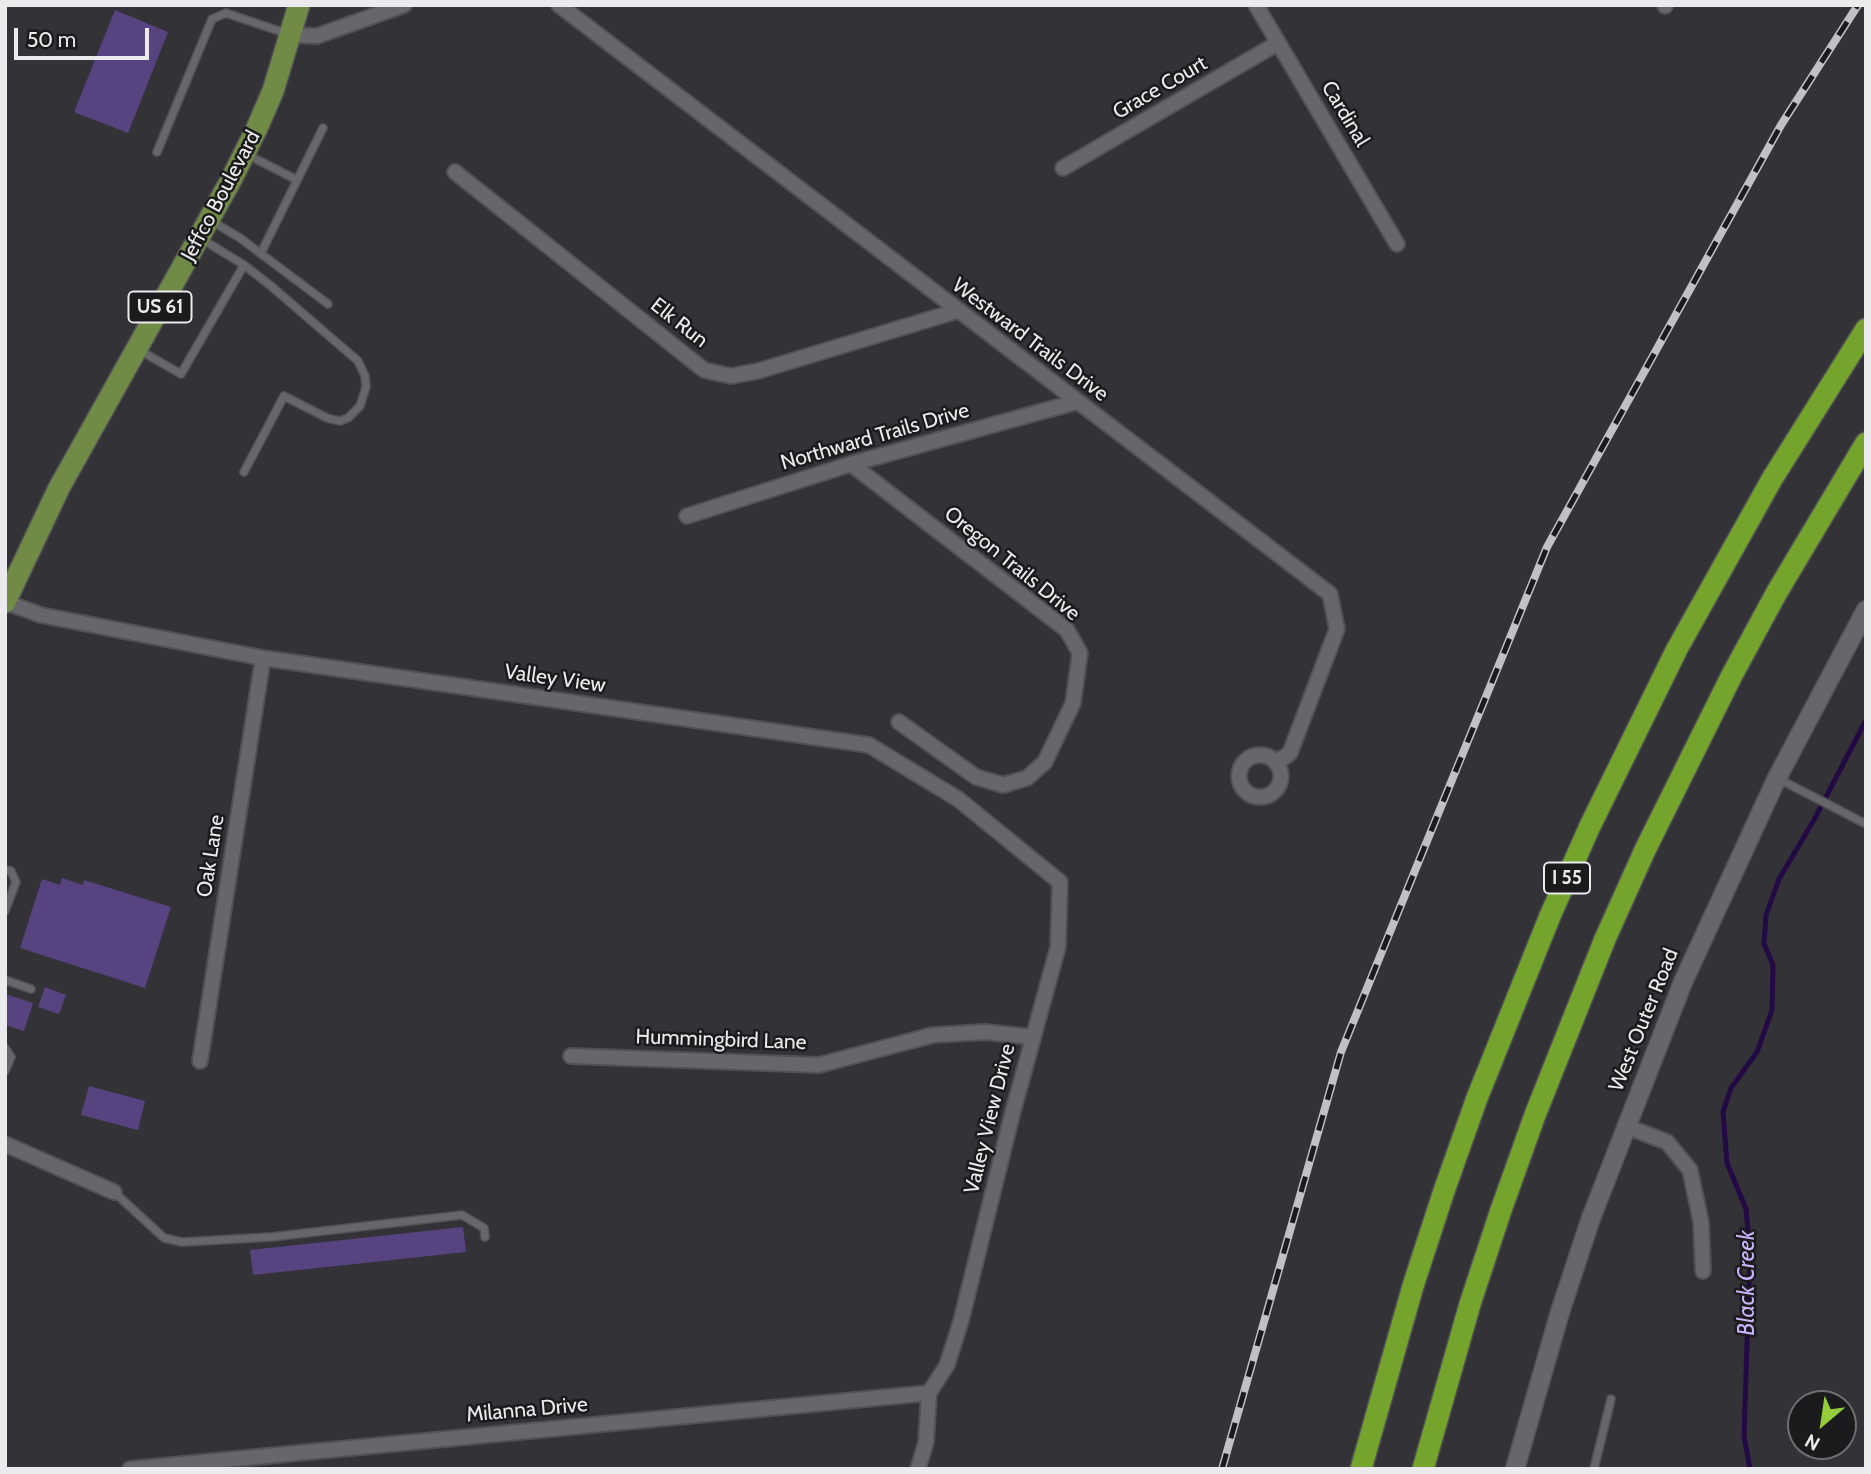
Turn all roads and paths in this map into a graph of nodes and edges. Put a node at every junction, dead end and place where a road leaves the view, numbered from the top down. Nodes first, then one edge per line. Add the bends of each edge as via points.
1 (299, 5) edge
2 (404, 5) edge
3 (559, 5) edge
4 (1256, 5) edge
5 (292, 35) junction
6 (1278, 43) junction
7 (323, 128) dead end
8 (157, 152) dead end
9 (244, 154) junction
10 (1063, 168) dead end
11 (455, 172) dead end
12 (297, 180) junction
13 (204, 229) junction
14 (1397, 244) dead end
15 (261, 253) junction
16 (244, 265) junction
17 (328, 304) dead end
18 (957, 311) junction
19 (1866, 329) edge
20 (136, 349) junction
21 (1076, 402) junction
22 (1866, 443) edge
23 (851, 464) junction
24 (244, 472) dead end
25 (687, 516) dead end
26 (5, 602) edge
27 (1866, 610) edge
28 (263, 658) junction
29 (899, 722) dead end
30 (1276, 763) dead end
31 (1777, 778) junction
32 (1866, 824) edge
33 (5, 870) edge
34 (1060, 882) joint
35 (5, 911) edge
36 (5, 980) edge
37 (31, 989) dead end
38 (1033, 1037) junction
39 (5, 1048) edge
40 (571, 1056) dead end
41 (200, 1061) dead end
42 (5, 1071) edge
43 (1625, 1126) junction
44 (5, 1144) edge
45 (114, 1192) joint
46 (485, 1237) dead end
47 (1703, 1271) dead end
48 (929, 1393) junction
49 (1611, 1399) dead end
50 (130, 1469) edge
51 (918, 1469) edge
52 (1361, 1469) edge
53 (1423, 1469) edge
54 (1515, 1469) edge
55 (1594, 1469) edge

1 - 5 main road, Jeffco Boulevard / US 61
2 - 5 street via 317,36
3 - 18 street, Westward Trails Drive
4 - 6 street, Cardinal
5 - 8 lane via 226,13 212,19
5 - 9 main road, Jeffco Boulevard / US 61
6 - 10 street, Grace Court
6 - 14 street, Cardinal
7 - 12 lane
9 - 12 lane
9 - 13 main road, Jeffco Boulevard / US 61
11 - 18 street, Elk Run via 704,370 731,376 758,371
12 - 15 lane
13 - 15 lane
13 - 16 lane
13 - 20 main road, Jeffco Boulevard / US 61
15 - 17 lane
16 - 20 lane via 181,374
16 - 24 lane via 358,360 366,387 360,406 340,421 284,396
18 - 21 street, Westward Trails Drive
19 - 52 highway, I 55 via 1772,479 1677,649 1555,905 1444,1191
20 - 26 main road, Jeffco Boulevard / US 61 via 59,488
21 - 23 street, Northward Trails Drive
21 - 30 street, Westward Trails Drive via 1329,594 1337,629 1290,753
22 - 53 highway via 1732,675 1605,939 1505,1198
23 - 25 street, Northward Trails Drive
23 - 29 street, Oregon Trails Drive via 1067,630 1080,653 1073,703 1045,762 1027,778 1003,785 976,777
26 - 28 street, Valley View via 41,615
27 - 31 street, West Outer Road
28 - 34 street, Valley View via 869,745 958,799
28 - 41 street, Oak Lane
31 - 32 lane
31 - 43 street, West Outer Road via 1683,982
33 - 35 lane via 11,871 16,882
34 - 38 street, Valley View Drive via 1058,947
36 - 37 lane
38 - 40 street, Hummingbird Lane via 985,1032 933,1035 819,1065
38 - 48 street, Valley View Drive via 961,1321 947,1365
39 - 42 lane via 11,1057
43 - 47 street via 1667,1142 1690,1170 1701,1222
43 - 54 street, West Outer Road via 1560,1312
44 - 45 street
45 - 46 lane via 164,1238 182,1242 271,1237 462,1215 484,1228
48 - 50 street, Milanna Drive
48 - 51 street via 926,1442
49 - 55 lane

